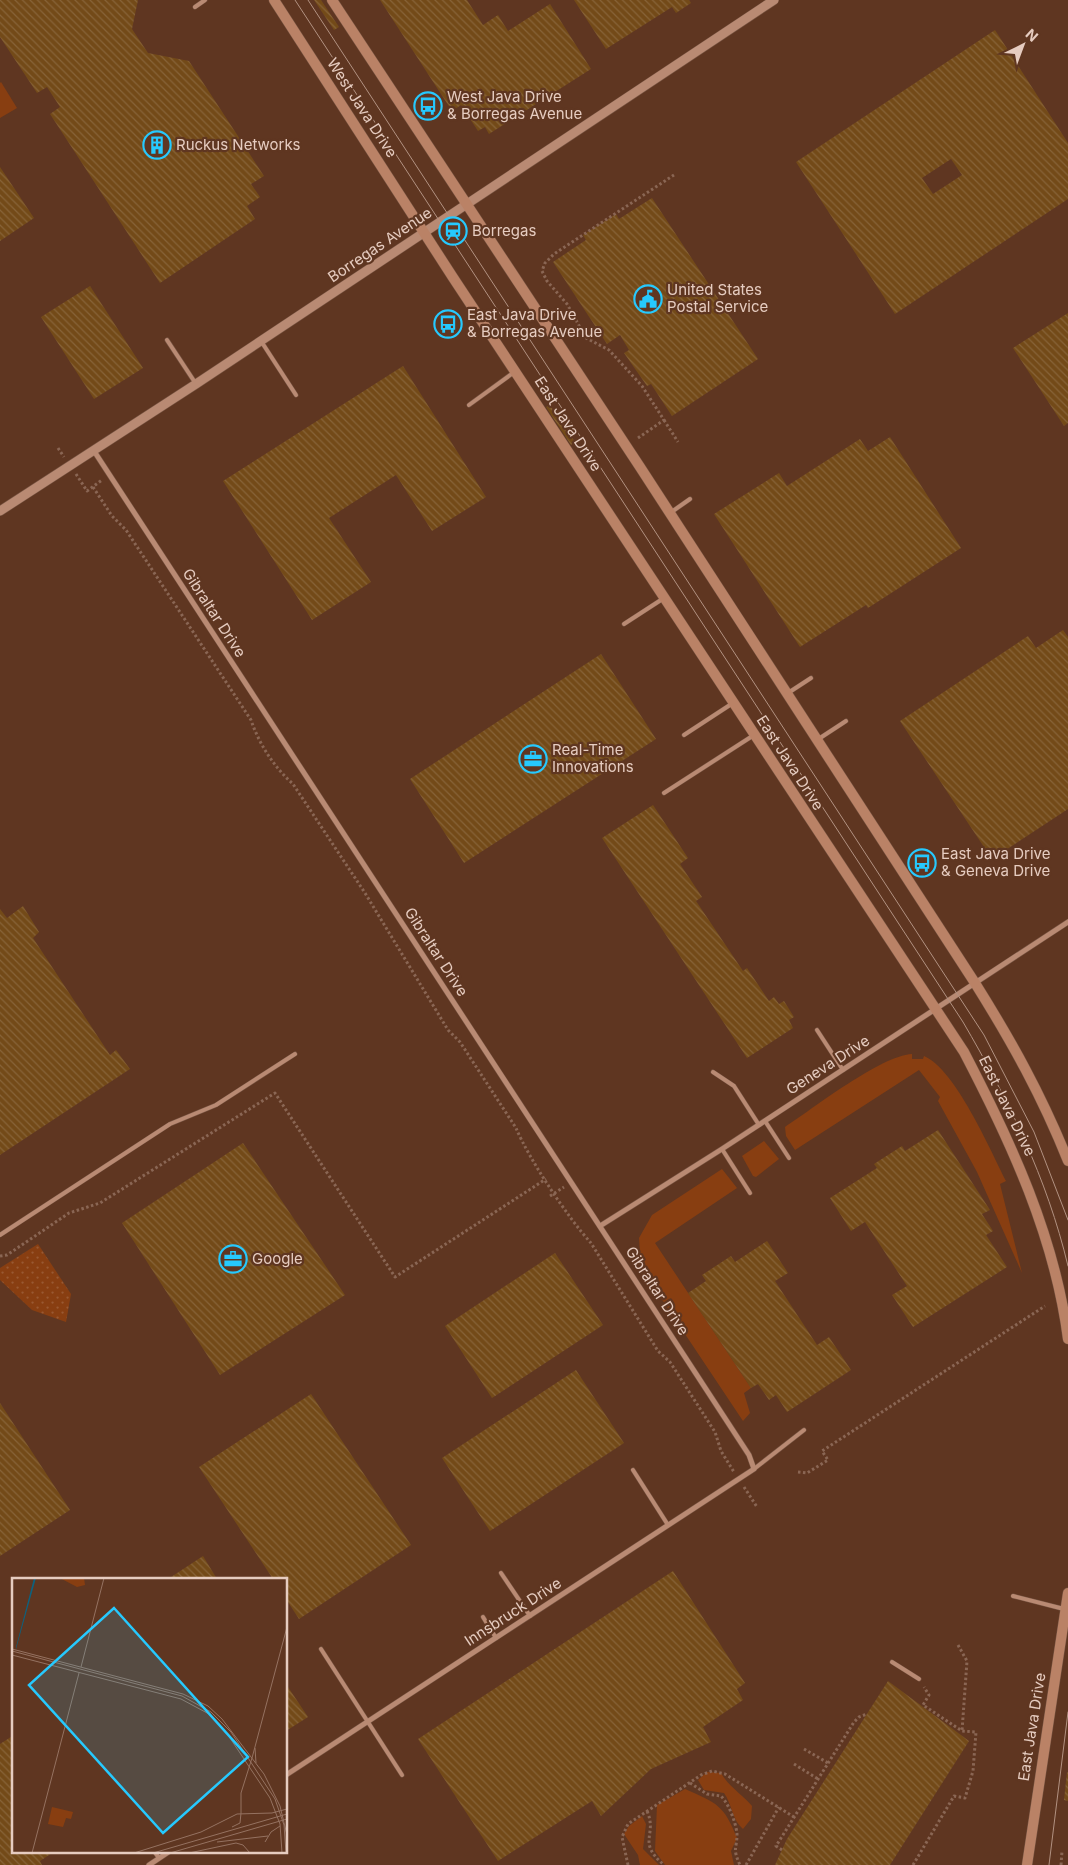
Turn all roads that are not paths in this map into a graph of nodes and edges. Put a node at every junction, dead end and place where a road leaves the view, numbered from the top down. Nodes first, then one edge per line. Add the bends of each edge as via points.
1 (205, 0) edge
2 (274, 0) edge
3 (332, 0) edge
4 (774, 0) edge
5 (763, 3) edge
6 (195, 7) dead end
7 (466, 204) junction
8 (424, 232) junction
9 (167, 340) dead end
10 (260, 341) junction
11 (515, 372) junction
12 (196, 384) junction
13 (296, 395) dead end
14 (469, 405) dead end
15 (94, 451) junction
16 (690, 499) dead end
17 (0, 511) edge
18 (670, 513) junction
19 (664, 598) junction
20 (624, 624) dead end
21 (811, 678) dead end
22 (787, 694) junction
23 (734, 703) junction
24 (846, 721) dead end
25 (684, 735) dead end
26 (754, 735) junction
27 (817, 740) junction
28 (664, 794) dead end
29 (1068, 922) edge
30 (975, 983) junction
31 (935, 1009) junction
32 (817, 1030) dead end
33 (295, 1054) dead end
34 (843, 1070) junction
35 (713, 1072) dead end
36 (765, 1121) junction
37 (759, 1125) junction
38 (722, 1149) junction
39 (789, 1158) dead end
40 (1068, 1161) edge
41 (750, 1193) dead end
42 (600, 1226) junction
43 (0, 1235) edge
44 (1068, 1338) edge
45 (804, 1430) dead end
46 (754, 1468) junction
47 (633, 1470) dead end
48 (668, 1525) junction
49 (501, 1573) dead end
50 (1068, 1593) edge
51 (1013, 1596) dead end
52 (1065, 1610) junction
53 (530, 1616) junction
54 (482, 1617) dead end
55 (496, 1639) junction
56 (321, 1650) dead end
57 (892, 1662) dead end
58 (919, 1679) road end
59 (368, 1722) junction
60 (288, 1774) edge
61 (402, 1775) dead end
62 (155, 1852) edge
63 (168, 1852) edge
64 (159, 1858) junction
65 (148, 1865) edge
66 (1027, 1865) edge

1 - 6 lane
2 - 8 main road, West Java Drive
3 - 7 main road
4 - 5 street, Borregas Avenue
5 - 7 street, Borregas Avenue
7 - 8 street, Borregas Avenue
7 - 18 main road
8 - 10 street, Borregas Avenue
8 - 11 main road, East Java Drive
9 - 12 lane
10 - 12 street, Borregas Avenue
10 - 13 lane
11 - 14 lane
11 - 19 main road, East Java Drive
12 - 15 street, Borregas Avenue
15 - 17 street, Borregas Avenue
15 - 42 street, Gibraltar Drive
16 - 18 lane
18 - 22 main road
19 - 20 lane
19 - 23 main road, East Java Drive
21 - 22 lane
22 - 27 main road
23 - 25 lane
23 - 26 main road, East Java Drive
24 - 27 lane
26 - 28 lane
26 - 31 main road, East Java Drive
27 - 30 main road
29 - 30 street, Geneva Drive
30 - 31 street, Geneva Drive
30 - 40 main road via 1045,1105
31 - 34 street, Geneva Drive
31 - 44 main road, East Java Drive via 964,1052 1026,1181 1050,1254
32 - 34 lane
33 - 43 lane via 216,1105 170,1124
34 - 36 street, Geneva Drive
35 - 37 lane via 734,1086
36 - 37 street, Geneva Drive
36 - 39 lane
37 - 38 street, Geneva Drive
38 - 41 lane
38 - 42 street, Geneva Drive
42 - 46 street, Gibraltar Drive via 749,1455
45 - 46 lane
46 - 48 street, Innsbruck Drive
47 - 48 lane
48 - 53 street, Innsbruck Drive
49 - 53 lane
50 - 52 main road, East Java Drive
51 - 52 lane
52 - 66 main road, East Java Drive
53 - 55 street, Innsbruck Drive
54 - 55 lane
55 - 59 street, Innsbruck Drive
56 - 59 lane
57 - 58 lane
59 - 60 street, Innsbruck Drive
59 - 61 lane
62 - 64 lane
63 - 64 street
64 - 65 street

